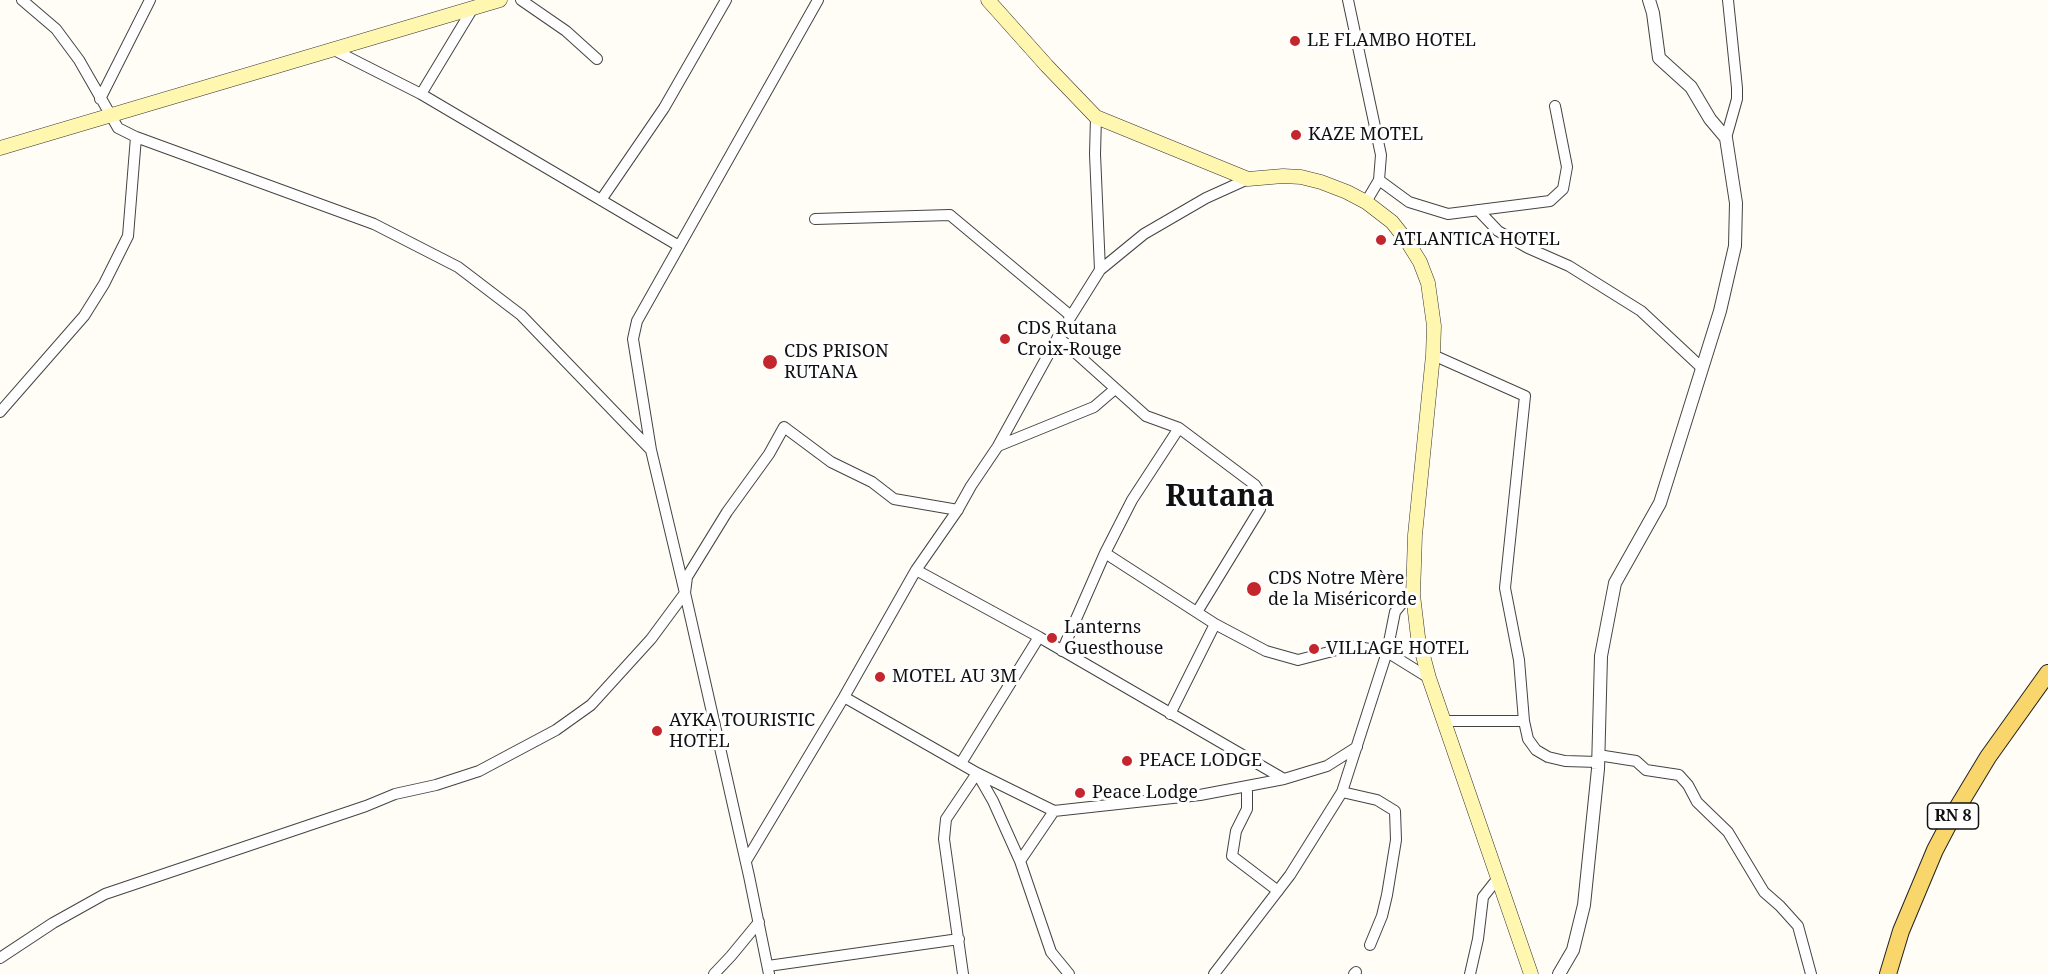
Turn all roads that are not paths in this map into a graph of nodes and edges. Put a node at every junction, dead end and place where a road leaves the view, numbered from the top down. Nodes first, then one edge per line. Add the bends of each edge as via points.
1 (22, 0) edge
2 (150, 0) edge
3 (500, 0) edge
4 (521, 0) edge
5 (726, 0) edge
6 (818, 0) edge
7 (988, 0) edge
8 (1348, 0) edge
9 (1649, 0) edge
10 (1728, 0) edge
11 (473, 8) junction
12 (334, 50) junction
13 (597, 59) dead end
14 (421, 94) junction
15 (100, 99) junction
16 (1555, 106) dead end
17 (110, 115) junction
18 (1096, 117) junction
19 (136, 137) junction
20 (1726, 138) junction
21 (0, 148) edge
22 (1248, 179) junction
23 (1378, 180) junction
24 (600, 200) junction
25 (1366, 201) junction
26 (1478, 210) junction
27 (814, 219) dead end
28 (679, 246) junction
29 (1100, 270) junction
30 (1071, 316) junction
31 (1058, 337) junction
32 (1434, 355) junction
33 (1702, 369) junction
34 (1115, 389) junction
35 (0, 412) edge
36 (1179, 428) junction
37 (998, 446) junction
38 (651, 450) junction
39 (958, 510) junction
40 (1105, 553) junction
41 (916, 570) junction
42 (686, 593) junction
43 (1413, 595) junction
44 (1197, 612) junction
45 (1215, 624) junction
46 (1039, 637) junction
47 (1062, 651) junction
48 (1387, 652) junction
49 (2048, 673) edge
50 (1429, 678) junction
51 (844, 697) junction
52 (1170, 714) junction
53 (1524, 721) junction
54 (1444, 722) junction
55 (1357, 747) junction
56 (1598, 758) junction
57 (961, 763) junction
58 (977, 773) junction
59 (1284, 779) junction
60 (1247, 786) junction
61 (1342, 792) junction
62 (1054, 811) junction
63 (746, 861) junction
64 (1020, 861) junction
65 (1498, 878) junction
66 (1278, 891) junction
67 (759, 922) junction
68 (959, 939) junction
69 (1370, 945) dead end
70 (0, 958) edge
71 (768, 970) edge
72 (714, 974) edge
73 (963, 974) edge
74 (1069, 974) edge
75 (1214, 974) edge
76 (1470, 974) edge
77 (1531, 974) edge
78 (1559, 974) edge
79 (1812, 974) edge
80 (1888, 974) edge

1 - 15 street via 56,28
2 - 15 street
3 - 11 main road
4 - 13 street via 566,31
5 - 24 street via 664,108
6 - 28 street
7 - 18 main road
8 - 23 street via 1381,155
9 - 20 street via 1659,58 1691,87
10 - 20 street via 1737,99
11 - 12 main road
11 - 14 street
12 - 14 street
12 - 17 main road
14 - 24 street
15 - 17 street
16 - 26 street via 1567,167 1563,189 1551,201
17 - 19 street via 118,128
17 - 21 main road
18 - 22 main road
18 - 29 street
19 - 35 street via 128,236 84,316
19 - 38 street via 374,224 458,267 521,315
20 - 33 street via 1736,203 1734,246
22 - 25 main road via 1301,177
22 - 29 street via 1144,234
23 - 25 street
23 - 26 street via 1409,202 1448,214
24 - 28 street
25 - 32 main road via 1392,222 1420,262 1432,302
26 - 33 street via 1498,231 1569,266 1641,311
27 - 30 street via 950,215
28 - 38 street via 637,321 633,339
29 - 30 street
30 - 31 street
31 - 34 street
31 - 37 street
32 - 43 main road
32 - 53 street via 1525,396 1505,588 1519,660
33 - 56 street via 1660,503 1615,583 1601,656
34 - 36 street via 1146,416
34 - 37 street via 1094,407
36 - 40 street via 1132,500
36 - 44 street via 1255,485 1262,496 1260,509
37 - 39 street
38 - 42 street
39 - 41 street
39 - 42 street via 894,499 872,482 831,462 784,427 687,578
40 - 44 street
40 - 47 street
41 - 46 street
41 - 51 street
42 - 63 street
42 - 70 street via 651,639 591,705 556,730 479,771 395,794 105,894
43 - 48 street via 1395,612
43 - 50 main road via 1418,637
44 - 45 street
45 - 48 street via 1266,651 1298,660 1352,646
45 - 52 street
46 - 47 street
46 - 57 street
47 - 52 street
48 - 50 street
48 - 55 street
49 - 80 main road, RN 8 via 1956,810 1909,911
50 - 54 main road
51 - 57 street
51 - 63 street
52 - 59 street
53 - 54 street
53 - 56 street via 1528,739 1548,757 1564,761
54 - 65 main road
55 - 59 street via 1328,766
55 - 61 street
56 - 78 street via 1584,905 1573,950
56 - 79 street via 1636,761 1646,771 1679,775 1697,802 1728,832 1764,892 1798,926
57 - 58 street
58 - 62 street
58 - 64 street
58 - 68 street via 946,819 944,839
59 - 60 street
60 - 62 street
60 - 66 street via 1247,809 1236,831 1232,856
61 - 66 street
61 - 69 street via 1377,800 1395,812 1396,840 1387,895
62 - 64 street
63 - 67 street
64 - 74 street via 1051,952
65 - 76 street via 1483,897
65 - 77 main road
66 - 75 street
67 - 71 street
67 - 72 street
68 - 71 street
68 - 73 street

